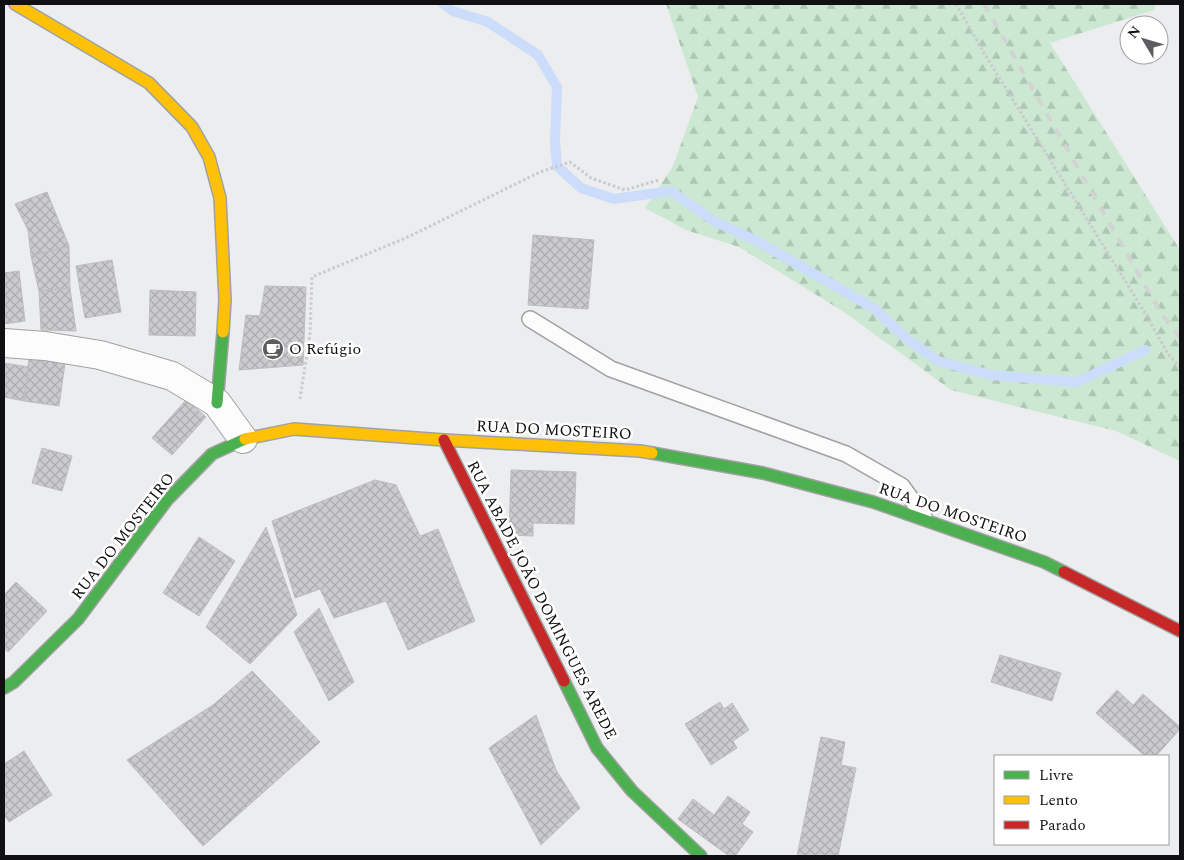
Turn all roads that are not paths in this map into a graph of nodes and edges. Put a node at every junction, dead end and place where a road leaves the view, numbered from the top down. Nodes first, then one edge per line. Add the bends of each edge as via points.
1 (15, 4) edge
2 (530, 319) dead end
3 (4, 343) edge
4 (217, 403) junction
5 (243, 439) junction
6 (444, 440) junction
7 (927, 520) junction
8 (1180, 631) edge
9 (4, 688) edge
10 (701, 856) edge

1 - 4 main road via 149,83 192,127 209,157 220,198 225,300
2 - 7 lane via 611,369 846,454 902,486
3 - 4 street via 100,355 172,376
4 - 5 street
5 - 6 main road, RUA DO MOSTEIRO via 294,429
5 - 9 main road, RUA DO MOSTEIRO via 212,454 174,494 78,619
6 - 7 main road, RUA DO MOSTEIRO via 640,451 763,473
6 - 10 main road, RUA ABADE JOÃO DOMINGUES AREDE via 597,748 632,791
7 - 8 main road, RUA DO MOSTEIRO via 1044,562

